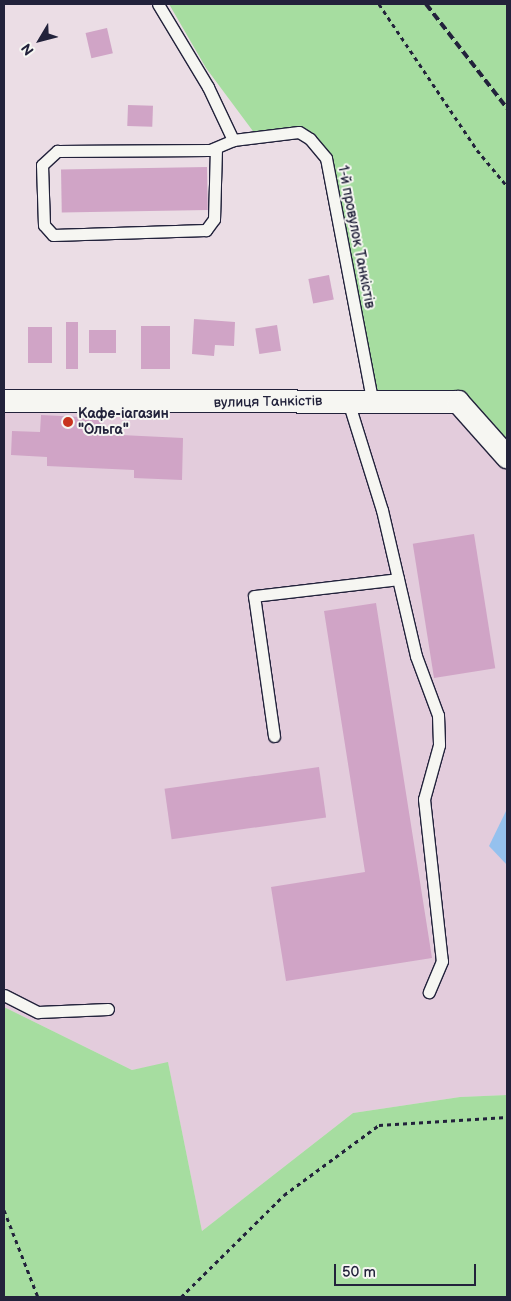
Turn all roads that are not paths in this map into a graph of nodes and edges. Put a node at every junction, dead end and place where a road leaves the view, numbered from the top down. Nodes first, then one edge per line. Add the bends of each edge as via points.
1 (158, 4) edge
2 (233, 140) junction
3 (216, 148) junction
4 (372, 400) junction
5 (4, 401) edge
6 (348, 401) junction
7 (507, 457) edge
8 (398, 580) junction
9 (274, 736) dead end
10 (429, 992) dead end
11 (4, 995) edge
12 (108, 1009) dead end

1 - 2 lane via 208,87
2 - 3 lane
2 - 4 lane, 1-й провулок Танкістів via 299,132 310,138 326,158
3 - 3 lane via 57,152 42,165 44,225 53,235 206,230 214,219
4 - 6 street, вулиця Танкістів
4 - 7 street, вулиця Танкістів via 458,402
5 - 6 street, вулиця Танкістів
6 - 8 lane via 382,510
8 - 9 lane via 254,596
8 - 10 lane via 416,656 438,715 439,745 424,799 442,961
11 - 12 lane via 38,1012

